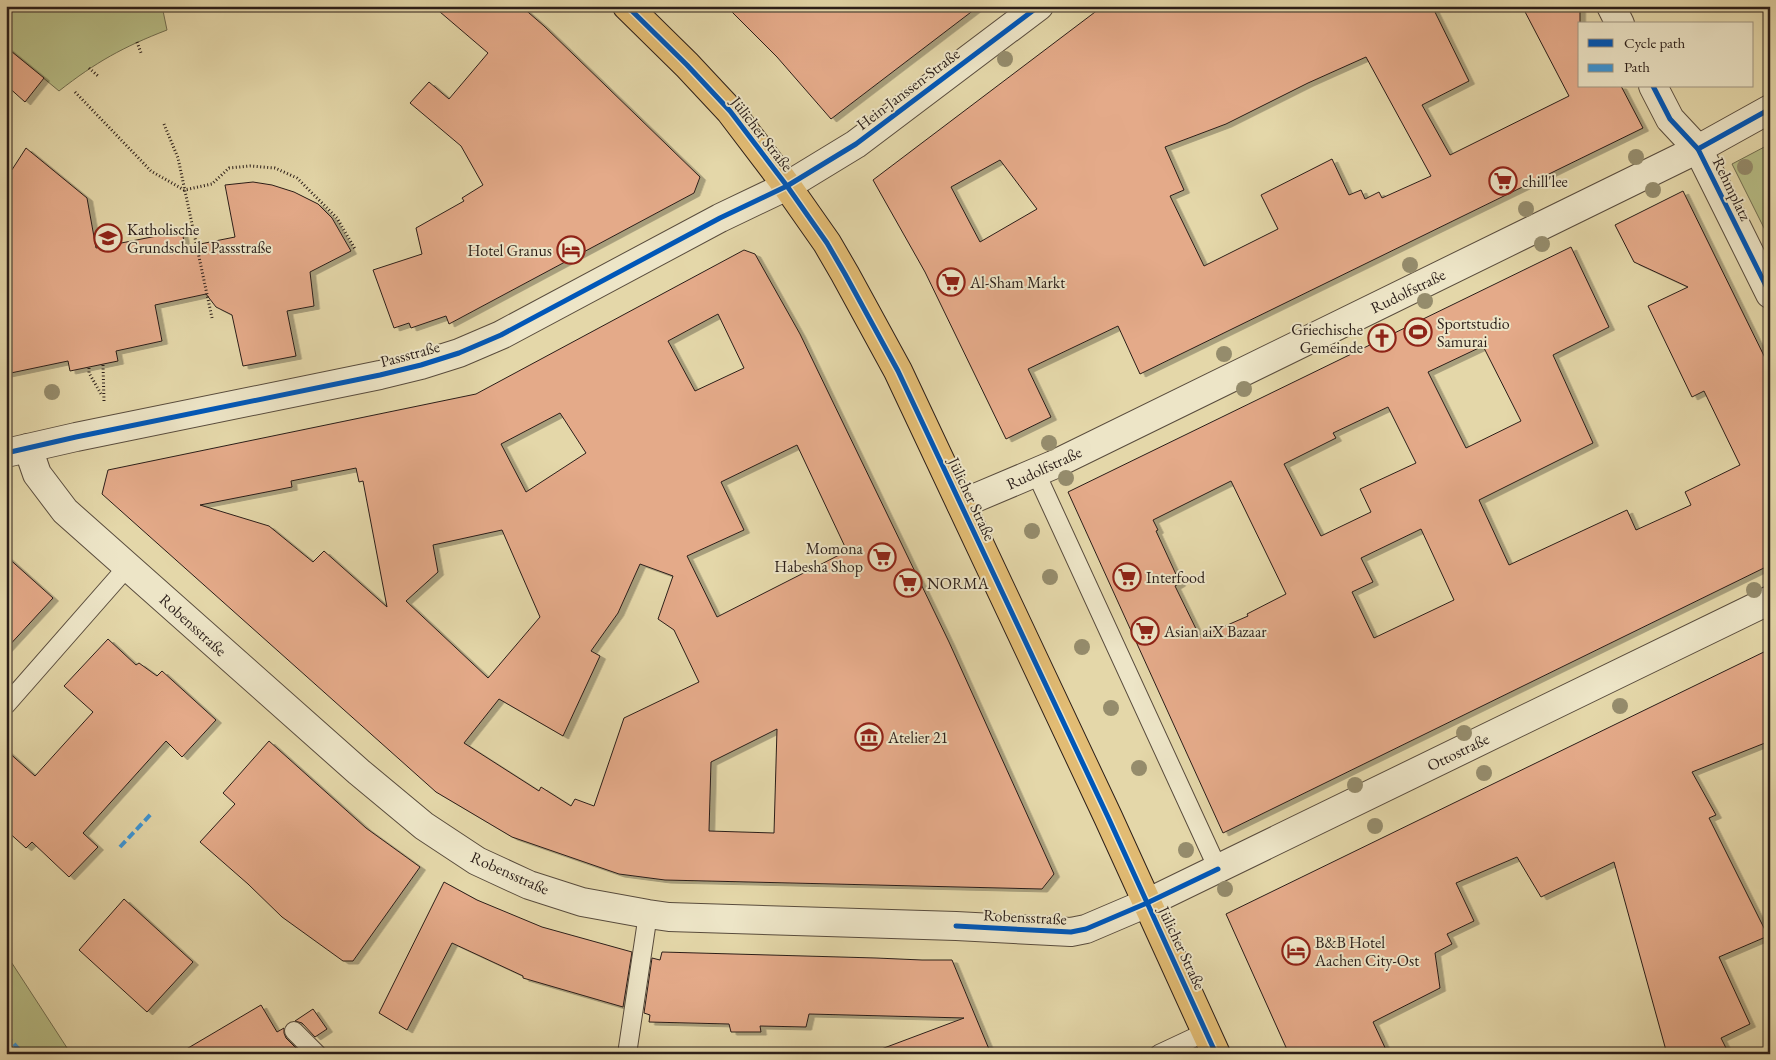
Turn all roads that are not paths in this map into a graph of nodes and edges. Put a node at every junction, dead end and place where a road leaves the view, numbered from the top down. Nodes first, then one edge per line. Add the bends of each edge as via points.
1 (627, 6) edge
2 (1039, 6) edge
3 (1611, 6) edge
4 (1619, 22) edge
5 (1654, 88) edge
6 (1770, 109) edge
7 (1698, 149) junction
8 (787, 186) junction
9 (1770, 294) edge
10 (17, 451) edge
11 (1036, 473) junction
12 (961, 504) junction
13 (128, 566) junction
14 (1770, 600) edge
15 (6, 705) edge
16 (1218, 868) junction
17 (1147, 903) junction
18 (648, 914) junction
19 (294, 1031) dead end
20 (1211, 1043) edge
21 (317, 1054) edge
22 (627, 1054) edge
23 (1159, 1054) edge

1 - 8 main road, Jülicher Straße via 730,111
2 - 8 street, Hein-Janssen-Straße via 856,144
3 - 4 street
5 - 7 street, Rehmplatz via 1670,119
6 - 7 street, Rudolfstraße
7 - 9 street, Rehmplatz
7 - 11 street, Rudolfstraße
8 - 10 street, Passstraße via 720,218 501,335 460,353 380,375
8 - 12 main road, Jülicher Straße via 845,274 898,371
10 - 13 street, Robensstraße via 65,511
11 - 12 street, Rudolfstraße
11 - 16 lane
12 - 17 main road, Jülicher Straße
13 - 15 lane
13 - 18 street, Robensstraße via 424,826 477,861 529,885 582,902
14 - 16 street, Ottostraße
16 - 17 street, Ottostraße
17 - 18 street, Robensstraße via 1086,929 1071,932
17 - 20 main road, Jülicher Straße
18 - 22 lane
19 - 21 lane
20 - 23 lane

